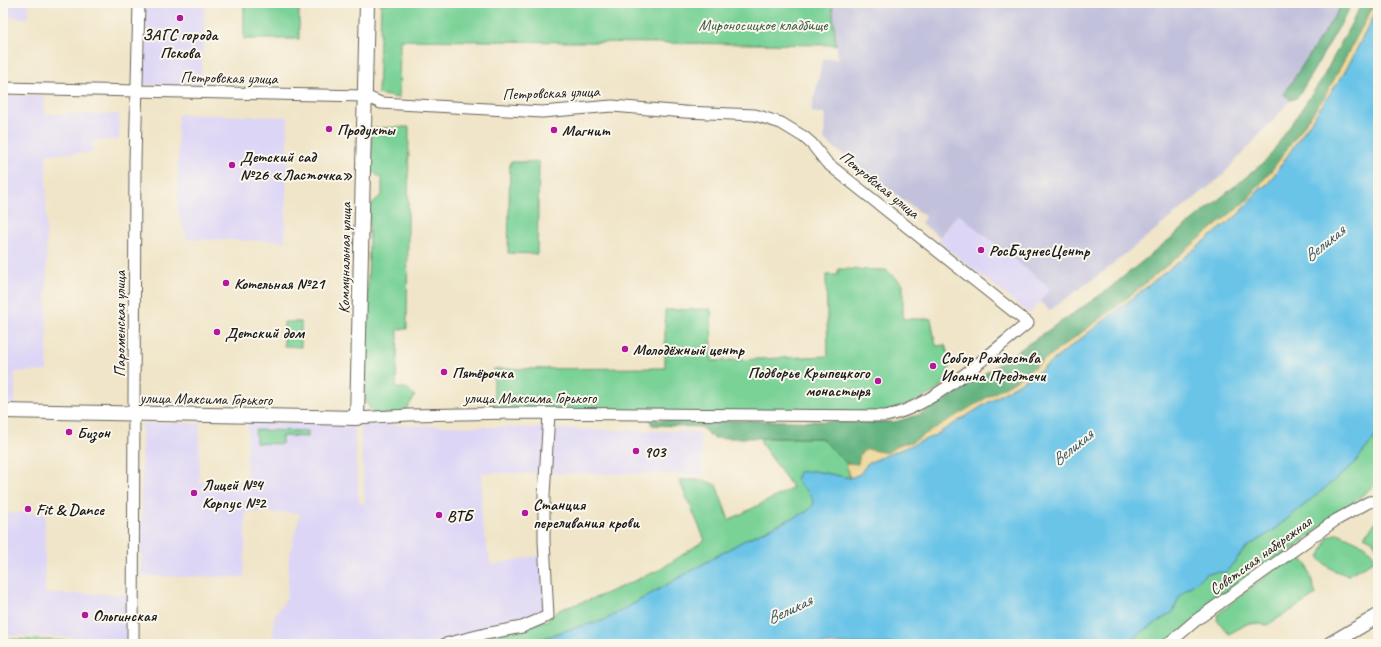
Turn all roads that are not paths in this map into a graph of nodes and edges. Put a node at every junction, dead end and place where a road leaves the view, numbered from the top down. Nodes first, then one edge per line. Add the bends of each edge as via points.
1 (139, 3) edge
2 (366, 3) edge
3 (3, 88) edge
4 (137, 90) junction
5 (365, 96) junction
6 (1028, 323) joint
7 (3, 411) edge
8 (135, 414) junction
9 (549, 414) junction
10 (357, 418) junction
11 (1377, 501) edge
12 (1378, 616) edge
13 (133, 644) edge
14 (445, 644) edge
15 (1168, 644) edge
16 (1330, 644) edge

1 - 4 street, Пароменская улица
2 - 5 main road, Коммунальная улица
3 - 4 street, Петровская улица
4 - 5 street, Петровская улица
4 - 8 street, Пароменская улица
5 - 6 street, Петровская улица via 381,103 488,110 542,112 612,106 755,115 781,123 804,137 827,163
5 - 10 main road, Коммунальная улица
6 - 9 street, улица Максима Горького via 934,396 914,407 885,416
7 - 8 main road, улица Максима Горького
8 - 10 main road, улица Максима Горького
8 - 13 street, Пароменская улица
9 - 10 street, улица Максима Горького
9 - 14 street via 544,495 548,616 522,627
11 - 15 street, Советская набережная via 1369,502 1336,520 1195,621
12 - 16 main road

